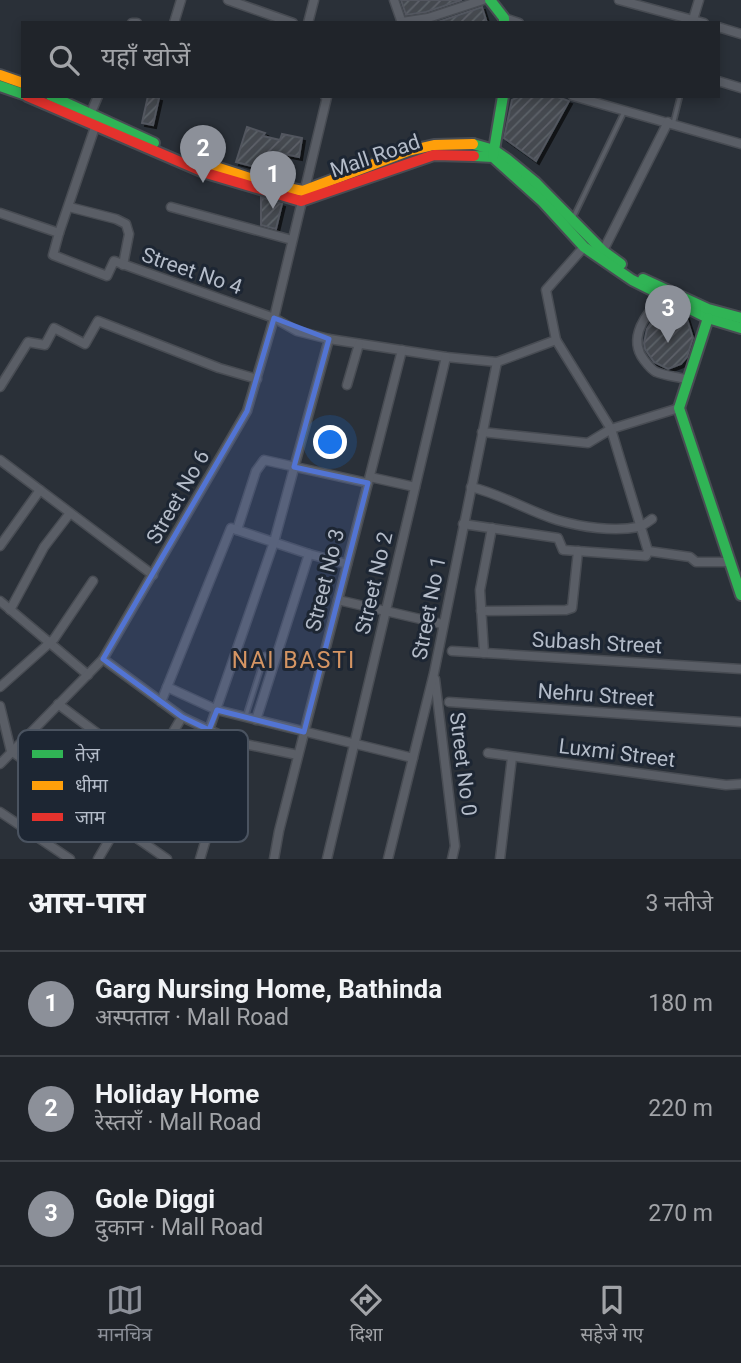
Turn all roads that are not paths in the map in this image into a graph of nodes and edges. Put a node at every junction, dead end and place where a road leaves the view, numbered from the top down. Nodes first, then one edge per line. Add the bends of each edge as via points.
1 (181, 0) edge
2 (228, 0) edge
3 (314, 0) edge
4 (394, 0) edge
5 (483, 0) edge
6 (490, 0) edge
7 (620, 0) edge
8 (699, 0) edge
9 (504, 20) edge
10 (175, 21) edge
11 (287, 21) edge
12 (309, 21) edge
13 (402, 21) edge
14 (408, 21) edge
15 (692, 21) edge
16 (720, 28) edge
17 (741, 34) edge
18 (0, 75) edge
19 (21, 82) edge
20 (720, 82) edge
21 (0, 86) edge
22 (741, 88) edge
23 (21, 94) edge
24 (32, 98) edge
25 (55, 98) edge
26 (98, 98) edge
27 (327, 98) edge
28 (503, 98) edge
29 (580, 98) edge
30 (679, 98) edge
31 (625, 111) junction
32 (90, 115) junction
33 (670, 123) junction
34 (95, 127) junction
35 (741, 144) edge
36 (494, 153) junction
37 (302, 196) junction
38 (69, 207) junction
39 (172, 207) dead end
40 (1, 215) edge
41 (570, 226) junction
42 (59, 233) junction
43 (292, 240) junction
44 (584, 247) junction
45 (602, 254) junction
46 (123, 265) junction
47 (663, 297) junction
48 (274, 318) junction
49 (708, 318) junction
50 (741, 318) edge
51 (741, 328) edge
52 (329, 339) junction
53 (556, 340) junction
54 (359, 344) junction
55 (402, 350) junction
56 (446, 357) junction
57 (497, 362) junction
58 (257, 379) junction
59 (689, 380) junction
60 (347, 386) dead end
61 (0, 387) edge
62 (679, 408) junction
63 (611, 429) junction
64 (482, 432) junction
65 (0, 460) edge
66 (294, 467) junction
67 (369, 480) junction
68 (415, 487) junction
69 (471, 487) junction
70 (40, 490) junction
71 (70, 513) junction
72 (652, 519) dead end
73 (463, 524) junction
74 (641, 527) junction
75 (492, 528) junction
76 (237, 530) junction
77 (274, 542) junction
78 (0, 546) edge
79 (579, 551) junction
80 (648, 551) junction
81 (309, 554) junction
82 (730, 562) junction
83 (347, 564) junction
84 (153, 575) junction
85 (93, 581) dead end
86 (741, 595) edge
87 (338, 600) junction
88 (0, 601) edge
89 (10, 610) junction
90 (481, 611) junction
91 (386, 612) junction
92 (442, 624) junction
93 (50, 643) junction
94 (452, 651) dead end
95 (484, 653) junction
96 (265, 654) dead end
97 (103, 659) junction
98 (741, 669) edge
99 (434, 673) junction
100 (88, 675) junction
101 (0, 687) edge
102 (167, 687) junction
103 (161, 702) junction
104 (449, 702) dead end
105 (58, 704) junction
106 (0, 706) edge
107 (218, 710) junction
108 (182, 718) junction
109 (245, 718) junction
110 (256, 720) junction
111 (741, 722) edge
112 (32, 730) edge
113 (93, 730) edge
114 (175, 730) edge
115 (209, 730) joint
116 (304, 732) junction
117 (18, 744) edge
118 (354, 744) junction
119 (248, 745) edge
120 (11, 751) junction
121 (488, 752) dead end
122 (298, 755) junction
123 (18, 756) edge
124 (512, 757) junction
125 (413, 758) junction
126 (0, 764) edge
127 (741, 784) edge
128 (0, 812) edge
129 (18, 824) edge
130 (45, 842) edge
131 (107, 842) edge
132 (141, 842) edge
133 (205, 842) edge
134 (70, 859) edge
135 (97, 859) edge
136 (167, 859) edge
137 (200, 859) edge
138 (274, 859) edge
139 (327, 859) edge
140 (388, 859) edge
141 (452, 859) edge
142 (500, 859) edge

1 - 10 street
2 - 11 street
3 - 12 street
4 - 13 street
5 - 14 street
6 - 9 main road
7 - 15 street
8 - 15 street
16 - 17 street
18 - 19 main road
20 - 22 street
21 - 23 main road
24 - 34 main road
25 - 32 main road
26 - 32 street
27 - 37 street, Street No 6
28 - 36 main road
29 - 31 street
30 - 33 lane
31 - 33 street
31 - 41 lane
32 - 37 main road via 196,161
33 - 35 street
33 - 45 street
34 - 37 main road via 206,173
34 - 38 street
36 - 37 main road, Mall Road via 434,155
36 - 41 main road
37 - 43 street, Street No 6
38 - 42 street
38 - 46 street via 126,224 129,234
39 - 43 street
40 - 42 street
41 - 44 main road
41 - 45 main road
42 - 46 street, Street No 4 via 53,256 107,276 114,261
43 - 48 street, Street No 6
44 - 45 main road
44 - 53 street via 546,290
45 - 47 main road via 632,281
45 - 50 main road via 640,278 708,309
46 - 48 street, Street No 4
47 - 49 main road
47 - 59 street via 641,324 639,353 655,372
48 - 52 street, Street No 4 via 297,331
48 - 58 street, Street No 6
49 - 51 main road
49 - 59 main road
52 - 54 street, Street No 4
52 - 66 street
53 - 57 street, Street No 4
53 - 63 street
54 - 55 street, Street No 4
54 - 60 street
55 - 56 street, Street No 4
55 - 67 street, Street No 3
56 - 57 street, Street No 4
56 - 68 street, Street No 2
57 - 64 street, Street No 1
58 - 61 street via 98,321 85,344 54,328 45,345 28,342
58 - 84 street, Street No 6 via 247,411
59 - 62 main road
62 - 63 street
62 - 82 main road
63 - 64 street via 588,443
63 - 74 street
64 - 69 street, Street No 1
65 - 70 street
66 - 67 street
66 - 76 street via 261,462
66 - 77 street
67 - 68 street
67 - 83 street, Street No 3
68 - 91 street, Street No 2
69 - 73 street, Street No 1
69 - 74 street via 558,520 604,528
70 - 71 street
70 - 78 street
71 - 84 street
71 - 89 street via 44,547
72 - 74 street
73 - 75 street
73 - 92 street, Street No 1
74 - 80 street
75 - 79 street via 558,538 563,550
75 - 90 street via 480,590
76 - 77 street
76 - 102 street via 231,528
77 - 81 street
77 - 107 street
79 - 80 street via 646,555
79 - 90 street via 572,608
80 - 82 street via 690,557 696,562
81 - 83 street
81 - 110 street
82 - 86 main road
83 - 87 street, Street No 3
84 - 97 street, Street No 6
85 - 93 street
87 - 91 street
87 - 116 street, Street No 3
88 - 89 street
89 - 93 street
90 - 95 street
91 - 92 street
91 - 118 street, Street No 2
92 - 99 street, Street No 1
93 - 100 street
93 - 101 street
94 - 95 street, Subash Street
95 - 98 street, Subash Street
96 - 109 lane
97 - 100 street, Street No 6
97 - 103 street
99 - 125 street, Street No 1
99 - 141 street, Street No 0 via 455,846
100 - 105 street, Street No 6
102 - 103 street
102 - 107 street
103 - 108 street
104 - 111 street, Nehru Street
105 - 112 street, Street No 6
105 - 113 street
106 - 120 street
107 - 109 street
107 - 115 street
108 - 114 street
108 - 115 street
109 - 110 street
110 - 116 street
116 - 118 street
116 - 122 street, Street No 3
117 - 120 street, Street No 6
118 - 125 street
118 - 139 street, Street No 2
119 - 122 street
120 - 123 street
120 - 126 street, Street No 6
121 - 124 street, Luxmi Street
122 - 138 street, Street No 3
124 - 127 street, Luxmi Street
124 - 142 street
125 - 140 street, Street No 1
128 - 129 street
130 - 134 street
131 - 135 street
132 - 136 street
133 - 137 street

